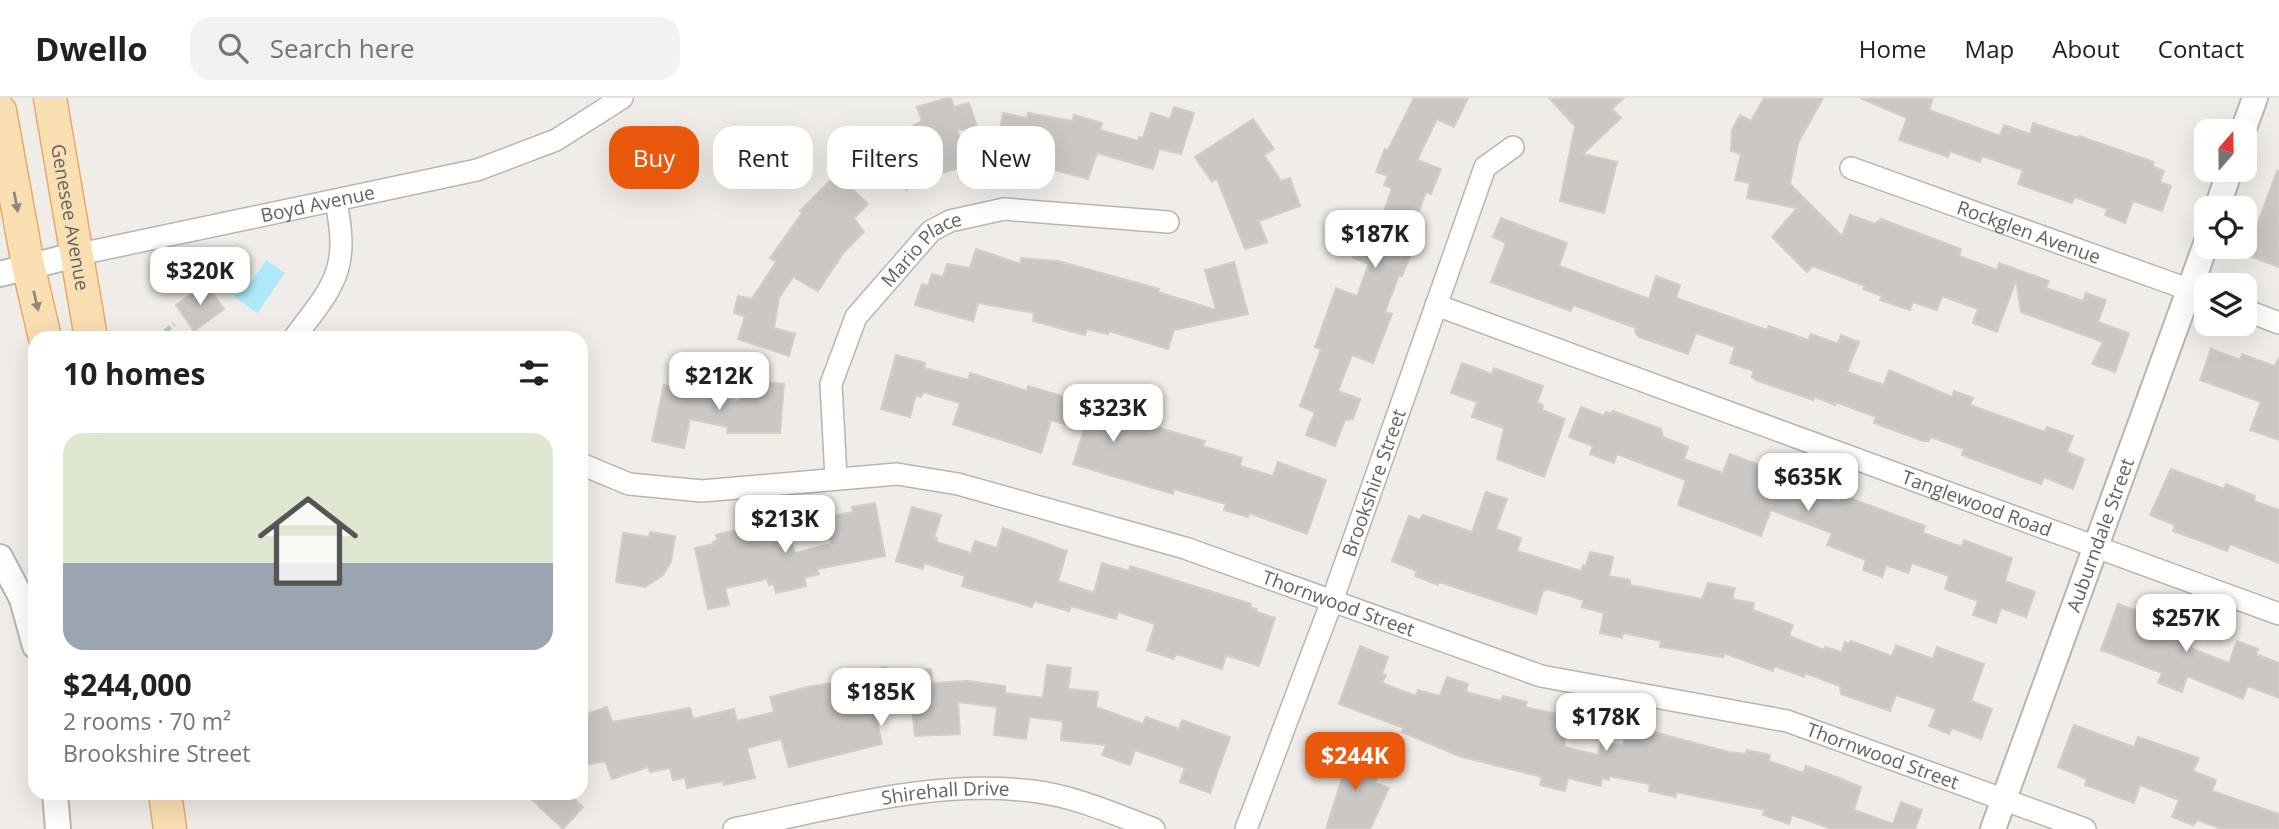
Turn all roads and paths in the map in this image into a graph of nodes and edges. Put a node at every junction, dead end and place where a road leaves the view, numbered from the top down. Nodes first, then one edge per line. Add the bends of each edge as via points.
1 (50, 98) edge
2 (622, 98) edge
3 (2255, 98) edge
4 (0, 111) edge
5 (2247, 119) edge
6 (1513, 147) dead end
7 (1851, 167) dead end
8 (336, 202) junction
9 (1168, 222) dead end
10 (75, 255) junction
11 (14, 270) edge
12 (2194, 292) edge
13 (2194, 303) edge
14 (1436, 305) junction
15 (2257, 315) edge
16 (2279, 323) edge
17 (174, 324) dead end
18 (42, 331) edge
19 (90, 331) edge
20 (166, 331) edge
21 (299, 331) edge
22 (588, 467) edge
23 (836, 478) junction
24 (2096, 547) junction
25 (0, 557) edge
26 (1332, 601) junction
27 (2279, 614) edge
28 (28, 621) edge
29 (2004, 798) junction
30 (56, 800) edge
31 (166, 800) edge
32 (58, 829) edge
33 (170, 829) edge
34 (734, 829) edge
35 (1154, 829) edge
36 (1246, 829) edge
37 (1993, 829) edge
38 (2085, 829) edge

1 - 10 main road, Genesee Avenue
2 - 8 street, Boyd Avenue via 556,140 477,170
3 - 5 street
4 -> 11 main road
6 - 14 street, Brookshire Street via 1485,167
7 - 12 street, Rockglen Avenue
8 - 10 street, Boyd Avenue
8 - 21 street via 343,238 334,284
9 - 23 street, Mario Place via 1004,209 950,221 931,231 856,317 831,384
10 - 11 street, Boyd Avenue
10 - 19 main road, Genesee Avenue
11 -> 18 main road
13 - 24 street, Auburndale Street
14 - 24 street, Tanglewood Road
14 - 26 street, Brookshire Street
15 - 16 street
17 - 20 path
22 - 23 street, Thornwood Street via 629,484 702,491
23 - 26 street, Thornwood Street via 897,474 958,484 1185,548
24 - 27 street, Tanglewood Road
24 - 29 street, Auburndale Street
25 - 28 street
26 - 29 street, Thornwood Street via 1541,676 1787,721
26 - 36 street, Brookshire Street
29 - 37 street, Auburndale Street
29 - 38 street, Thornwood Street
30 - 32 street
31 - 33 main road
34 - 35 street, Shirehall Drive via 889,797 980,787 1034,791 1084,802

